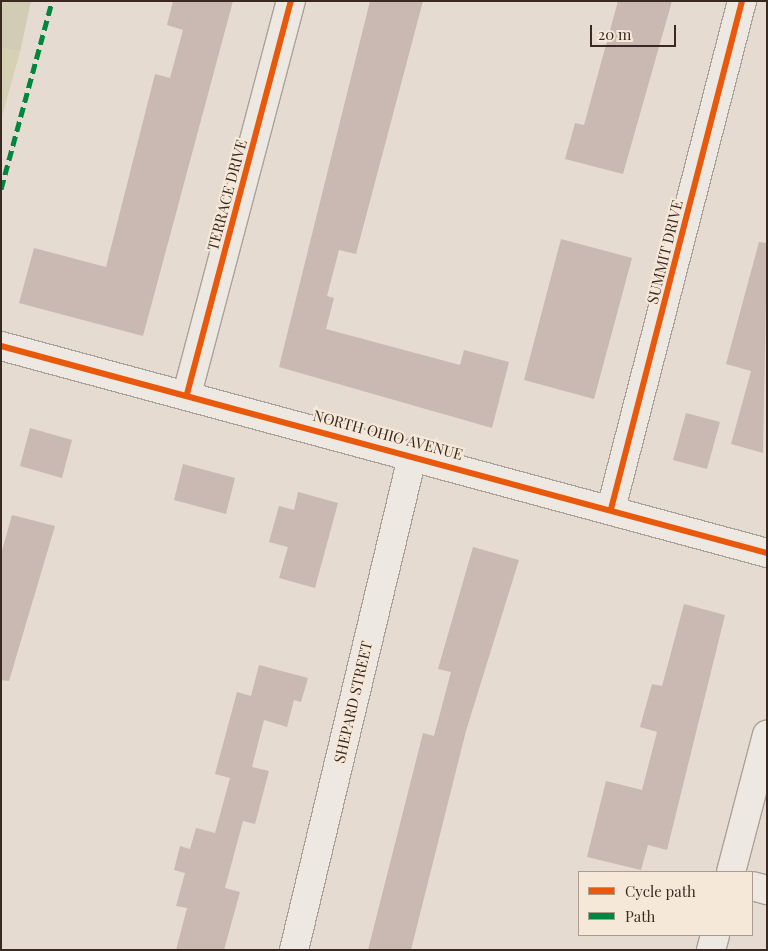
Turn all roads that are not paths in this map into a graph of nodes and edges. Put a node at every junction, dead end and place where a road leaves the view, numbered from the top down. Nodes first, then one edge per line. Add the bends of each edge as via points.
1 (291, 1) edge
2 (742, 1) edge
3 (1, 346) edge
4 (187, 394) junction
5 (412, 454) junction
6 (611, 509) junction
7 (767, 553) edge
8 (767, 735) edge
9 (732, 871) edge
10 (753, 886) edge
11 (767, 890) edge
12 (715, 936) edge
13 (294, 950) edge
14 (711, 950) edge

1 - 4 street, TERRACE DRIVE
2 - 6 street, SUMMIT DRIVE
3 - 4 street, NORTH OHIO AVENUE
4 - 5 street, NORTH OHIO AVENUE
5 - 6 street, NORTH OHIO AVENUE
5 - 13 street, SHEPARD STREET
6 - 7 street, NORTH OHIO AVENUE
8 - 9 street
10 - 11 street
12 - 14 street

